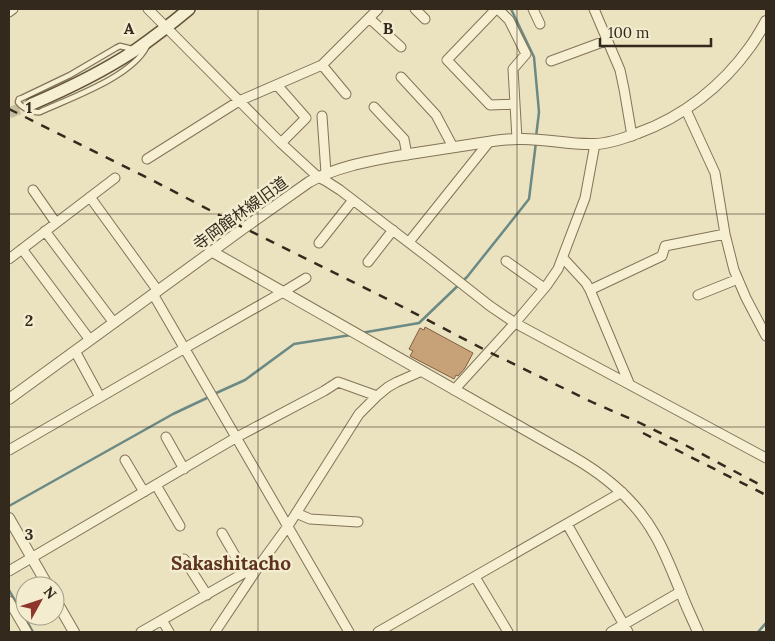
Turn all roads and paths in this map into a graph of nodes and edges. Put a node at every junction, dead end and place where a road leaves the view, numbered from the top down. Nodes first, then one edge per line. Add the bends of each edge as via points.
1 (13, 9) edge
2 (148, 9) edge
3 (189, 9) edge
4 (378, 9) edge
5 (415, 9) edge
6 (497, 9) edge
7 (533, 9) edge
8 (594, 9) edge
9 (9, 12) edge
10 (369, 18) junction
11 (425, 19) dead end
12 (766, 22) edge
13 (540, 24) dead end
14 (166, 28) junction
15 (150, 40) junction
16 (608, 40) junction
17 (401, 48) dead end
18 (135, 50) junction
19 (551, 61) dead end
20 (322, 65) junction
21 (401, 77) dead end
22 (277, 85) junction
23 (346, 94) dead end
24 (240, 101) junction
25 (32, 104) tunnel mouth
26 (515, 104) junction
27 (374, 107) dead end
28 (686, 110) junction
29 (322, 116) dead end
30 (632, 136) junction
31 (517, 139) junction
32 (489, 142) junction
33 (281, 143) junction
34 (595, 144) junction
35 (453, 147) junction
36 (407, 154) junction
37 (147, 159) dead end
38 (322, 175) junction
39 (114, 178) dead end
40 (33, 190) dead end
41 (90, 197) junction
42 (353, 200) junction
43 (56, 223) junction
44 (393, 230) junction
45 (45, 231) junction
46 (726, 234) junction
47 (409, 242) junction
48 (319, 243) dead end
49 (22, 249) junction
50 (211, 251) junction
51 (563, 258) junction
52 (9, 259) edge
53 (506, 261) dead end
54 (368, 262) dead end
55 (306, 278) dead end
56 (738, 279) junction
57 (544, 288) junction
58 (590, 290) junction
59 (156, 292) junction
60 (283, 292) junction
61 (698, 295) dead end
62 (114, 323) junction
63 (515, 323) junction
64 (766, 336) edge
65 (90, 340) junction
66 (184, 348) junction
67 (75, 351) junction
68 (422, 371) junction
69 (629, 384) junction
70 (454, 390) junction
71 (377, 396) junction
72 (100, 397) junction
73 (9, 399) edge
74 (166, 437) dead end
75 (237, 437) junction
76 (9, 450) edge
77 (766, 458) edge
78 (125, 460) dead end
79 (184, 469) junction
80 (156, 485) junction
81 (144, 492) junction
82 (622, 492) junction
83 (296, 513) junction
84 (9, 518) edge
85 (358, 522) dead end
86 (567, 524) junction
87 (180, 526) dead end
88 (288, 526) junction
89 (222, 533) dead end
90 (32, 558) junction
91 (184, 559) dead end
92 (261, 563) junction
93 (9, 571) edge
94 (245, 573) junction
95 (42, 576) edge
96 (475, 577) junction
97 (680, 592) junction
98 (207, 595) junction
99 (9, 601) edge
100 (65, 616) edge
101 (162, 620) junction
102 (626, 628) edge
103 (26, 632) edge
104 (74, 632) edge
105 (141, 632) edge
106 (169, 632) edge
107 (215, 632) edge
108 (349, 632) edge
109 (378, 632) edge
110 (508, 632) edge
111 (611, 632) edge
112 (698, 632) edge

1 - 9 street
2 - 14 street, 寺岡館林線旧道
3 - 14 main road
4 - 10 street
5 - 11 street
6 - 26 street via 510,20 526,54 513,69
6 - 26 street via 447,60 490,105
7 - 13 street
8 - 16 street
10 - 17 street
10 - 20 street
12 - 28 street via 727,75
14 - 15 main road
14 - 24 street, 寺岡館林線旧道
15 - 18 main road
15 - 18 lane via 131,66 92,88 36,113 18,102 116,48 122,46
16 - 19 street
16 - 30 street via 620,70
18 - 25 main road
20 - 22 street
20 - 23 street
21 - 35 street via 436,115
22 - 24 street
22 - 33 street via 306,118
24 - 33 street, 寺岡館林線旧道
24 - 37 street
26 - 31 street
27 - 36 street via 404,139
28 - 30 street
28 - 46 street via 715,173
29 - 38 street
30 - 34 street
31 - 32 street
31 - 34 street
32 - 35 street
32 - 47 street
33 - 38 street, 寺岡館林線旧道
34 - 51 street via 585,198
35 - 36 street
36 - 38 street via 363,162
38 - 42 street
38 - 50 street, 寺岡館林線旧道
39 - 41 street
40 - 43 street
41 - 43 street
41 - 59 street
42 - 44 street
42 - 48 street
43 - 45 street
44 - 47 street
44 - 54 street
45 - 49 street
45 - 62 street
46 - 56 street
46 - 58 street via 665,246 662,256
47 - 63 street
49 - 52 street
49 - 65 street
50 - 59 street, 寺岡館林線旧道
50 - 60 street
51 - 57 street
51 - 58 street
53 - 57 street
55 - 60 street
56 - 61 street
56 - 64 street
57 - 63 street
58 - 69 street
59 - 62 street, 寺岡館林線旧道
59 - 66 street
60 - 66 street
60 - 68 street
62 - 65 street, 寺岡館林線旧道
63 - 69 street
63 - 70 street
65 - 67 street, 寺岡館林線旧道
66 - 72 street
66 - 75 street
67 - 72 street
67 - 73 street, 寺岡館林線旧道
68 - 70 street
68 - 71 street via 397,382
69 - 77 street
70 - 82 street via 592,468
71 - 75 street via 338,382
71 - 83 street via 359,414
72 - 76 street
74 - 79 street
75 - 79 street
75 - 88 street
78 - 81 street
79 - 80 street
80 - 81 street
80 - 87 street
81 - 90 street
82 - 86 street
82 - 97 street via 654,533
83 - 85 street via 310,519
83 - 88 street
84 - 90 street
86 - 96 street
86 - 102 street
88 - 92 street
88 - 108 street
89 - 94 street
90 - 93 street
90 - 95 street
91 - 98 street
92 - 94 street
92 - 107 street
94 - 98 street
96 - 109 street
96 - 110 street
97 - 102 street
97 - 112 street
98 - 101 street
99 - 103 street
100 - 104 street
101 - 105 street
101 - 106 street
102 - 111 street

